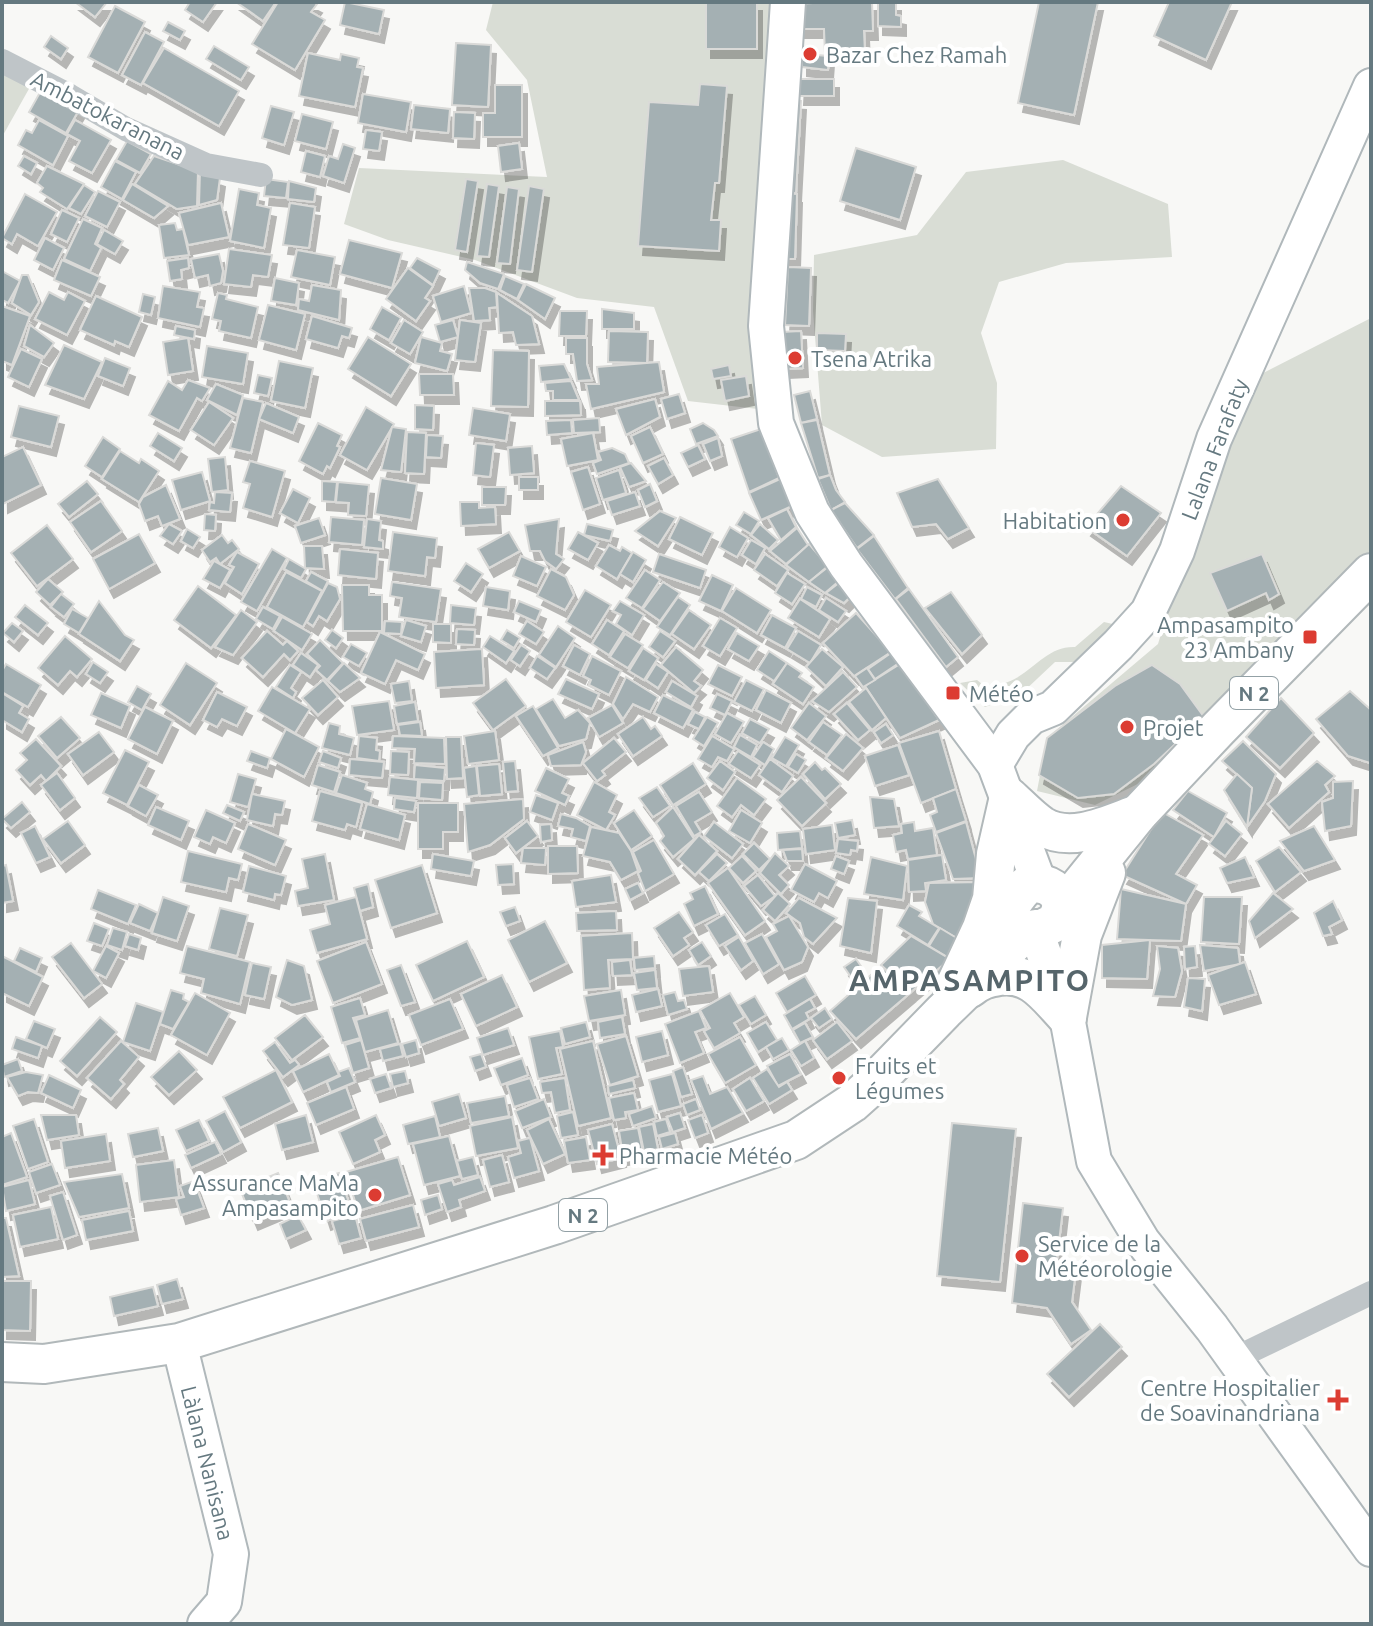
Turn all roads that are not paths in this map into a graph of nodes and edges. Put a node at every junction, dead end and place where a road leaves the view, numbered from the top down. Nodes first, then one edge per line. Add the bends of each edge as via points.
1 (788, 2) edge
2 (2, 61) edge
3 (1371, 86) edge
4 (261, 175) dead end
5 (1371, 573) edge
6 (1002, 781) junction
7 (1138, 814) junction
8 (1038, 905) junction
9 (944, 1011) junction
10 (1067, 1017) junction
11 (1371, 1293) edge
12 (179, 1343) junction
13 (1234, 1359) junction
14 (2, 1362) edge
15 (1371, 1549) edge
16 (205, 1624) edge

1 - 6 main road via 766,326 776,423 812,512
2 - 4 street, Ambatokaranana via 126,129 206,165
3 - 6 main road, Lalana Farafaty via 1214,439 1177,551 1148,612 1053,708 1031,717 1013,735
5 - 7 main road, N 2
6 - 7 main road via 1043,827 1064,833
6 - 8 main road
6 - 9 main road via 992,899
7 - 8 main road, N 2
7 - 10 main road via 1099,884 1082,935
8 - 9 main road, N 2 via 989,938
8 - 10 main road
9 - 10 main road via 980,980 1004,975 1027,978
9 - 12 main road, N 2 via 852,1103 796,1140 554,1225
10 - 13 main road via 1094,1161 1143,1242
11 - 13 street
12 - 14 main road, N 2 via 44,1364
12 - 16 main road, Làlana Nanisana via 231,1554 224,1602
13 - 15 main road

